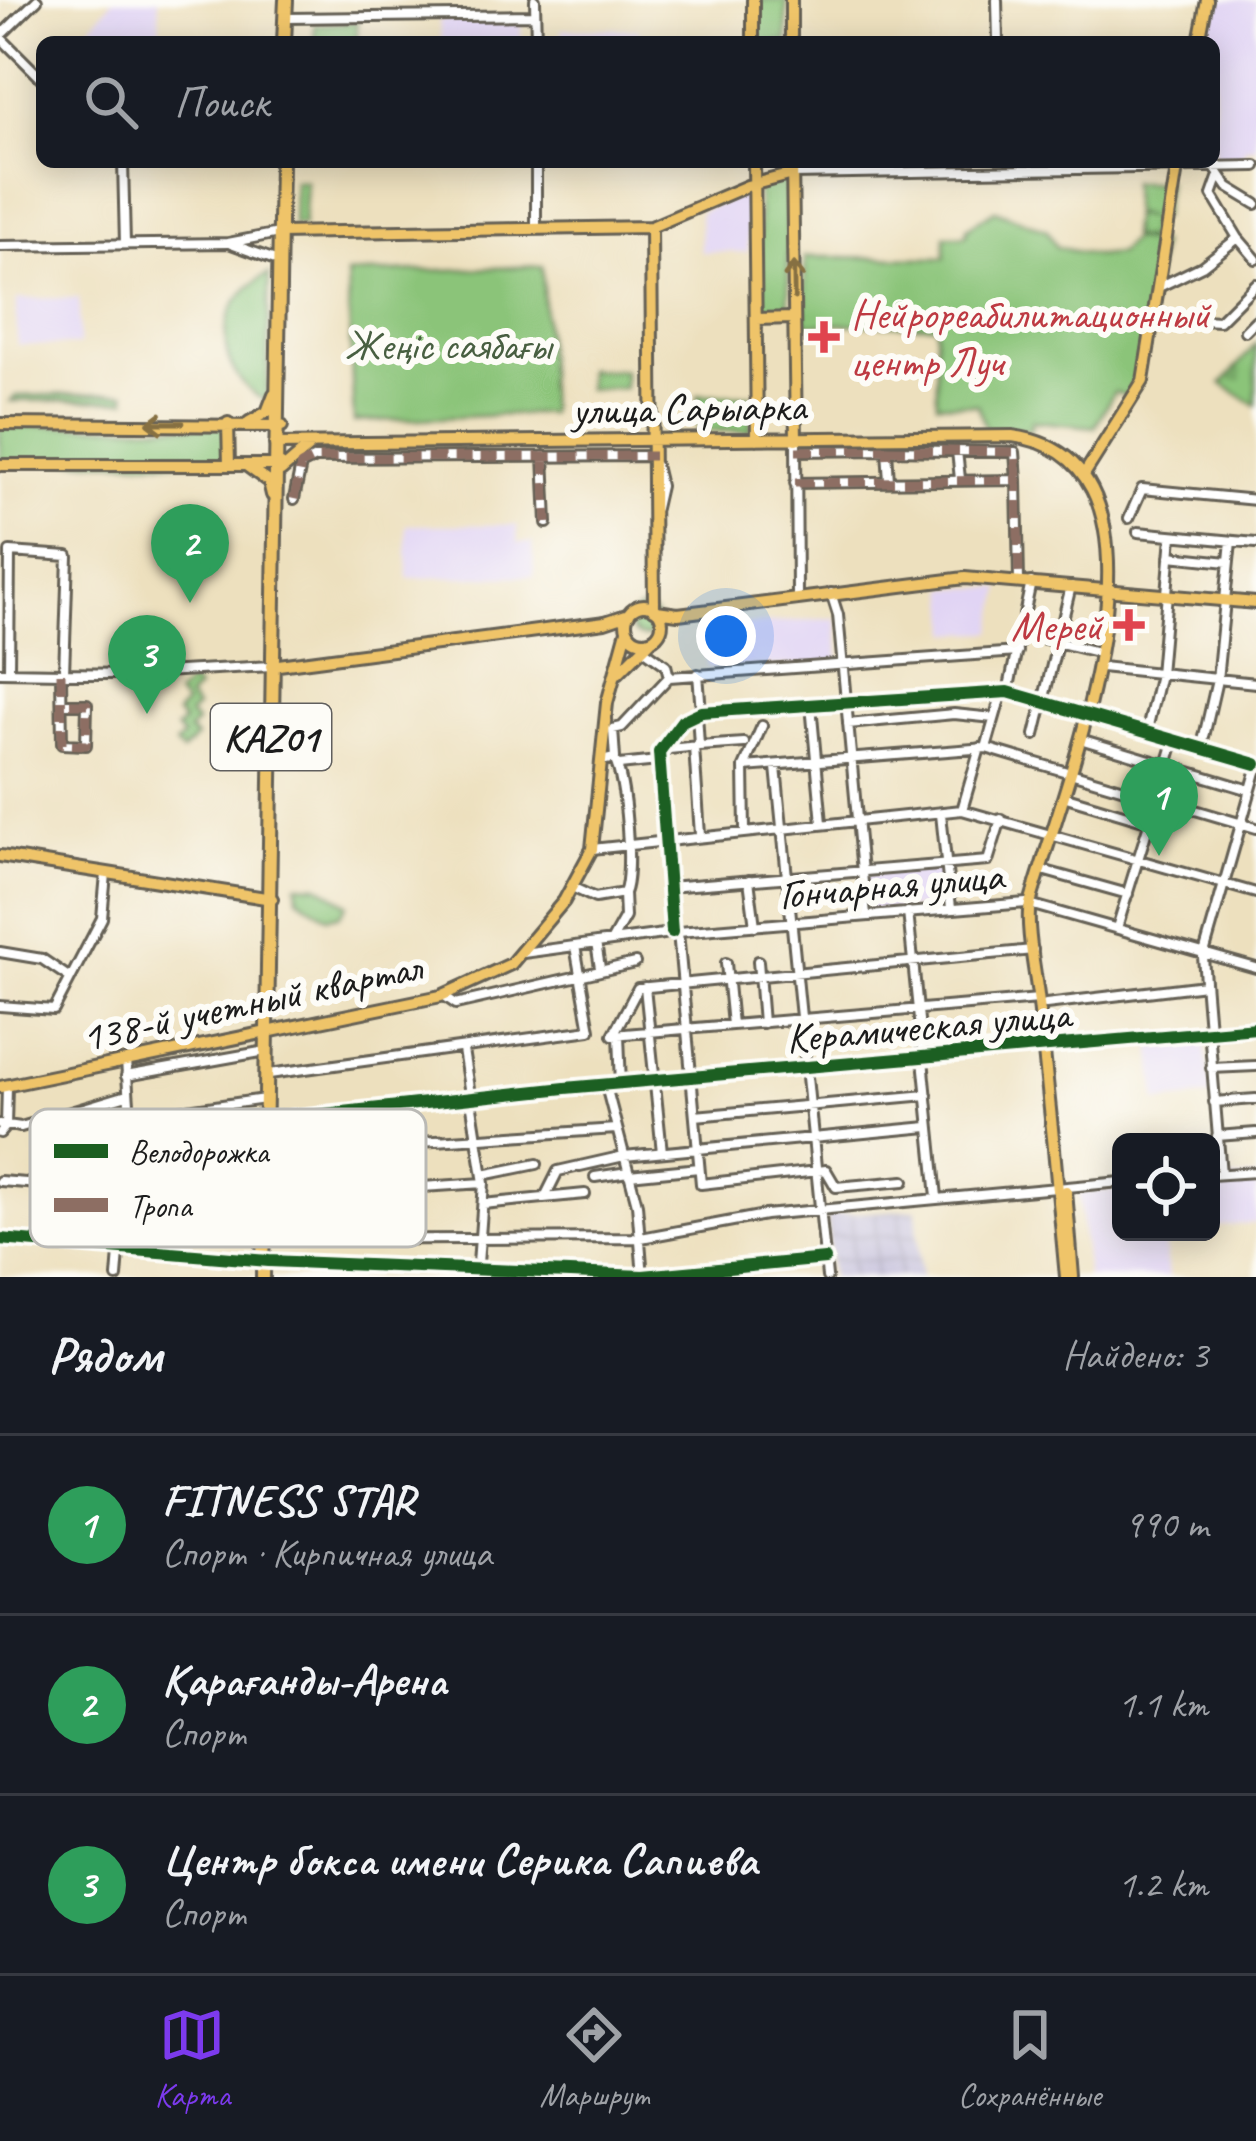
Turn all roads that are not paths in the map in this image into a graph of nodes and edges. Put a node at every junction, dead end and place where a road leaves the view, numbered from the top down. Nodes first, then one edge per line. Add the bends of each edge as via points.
1 (37, 0) edge
2 (289, 0) edge
3 (535, 0) edge
4 (753, 0) edge
5 (791, 0) edge
6 (997, 0) edge
7 (1207, 0) edge
8 (535, 16) junction
9 (289, 18) junction
10 (288, 36) edge
11 (536, 36) edge
12 (753, 36) edge
13 (791, 36) edge
14 (998, 36) edge
15 (1199, 36) edge
16 (0, 37) edge
17 (36, 74) edge
18 (1256, 166) edge
19 (123, 168) edge
20 (285, 168) edge
21 (536, 168) edge
22 (754, 168) edge
23 (792, 168) edge
24 (1178, 168) edge
25 (1215, 168) edge
26 (1220, 168) edge
27 (1218, 178) junction
28 (754, 183) junction
29 (1256, 204) edge
30 (536, 212) junction
31 (651, 227) junction
32 (536, 228) junction
33 (521, 229) junction
34 (283, 233) junction
35 (1238, 238) junction
36 (228, 243) junction
37 (125, 244) junction
38 (0, 246) edge
39 (1256, 260) edge
40 (279, 262) junction
41 (1256, 284) edge
42 (1159, 286) junction
43 (1155, 317) junction
44 (794, 318) junction
45 (756, 319) junction
46 (1256, 320) edge
47 (1244, 331) dead end
48 (276, 385) junction
49 (280, 422) junction
50 (231, 423) junction
51 (0, 424) edge
52 (757, 439) junction
53 (653, 441) junction
54 (600, 442) junction
55 (505, 443) junction
56 (279, 444) junction
57 (311, 445) junction
58 (796, 445) junction
59 (465, 450) junction
60 (887, 451) junction
61 (958, 451) junction
62 (544, 456) junction
63 (601, 456) junction
64 (505, 457) junction
65 (654, 460) junction
66 (229, 465) junction
67 (244, 465) junction
68 (0, 466) edge
69 (279, 467) junction
70 (1085, 473) junction
71 (960, 479) junction
72 (1017, 480) junction
73 (889, 481) junction
74 (795, 483) junction
75 (294, 499) dead end
76 (1256, 500) edge
77 (274, 502) junction
78 (1130, 518) dead end
79 (547, 523) dead end
80 (1138, 532) dead end
81 (1172, 536) junction
82 (1231, 541) junction
83 (1256, 543) edge
84 (1170, 556) junction
85 (1228, 562) junction
86 (654, 577) junction
87 (1025, 581) junction
88 (1071, 586) junction
89 (1105, 590) junction
90 (830, 593) junction
91 (1166, 594) junction
92 (797, 596) junction
93 (1226, 599) junction
94 (1256, 603) edge
95 (656, 610) junction
96 (632, 611) junction
97 (678, 614) junction
98 (605, 622) junction
99 (627, 629) junction
100 (1021, 633) junction
101 (656, 636) junction
102 (1060, 643) junction
103 (641, 648) junction
104 (1017, 652) junction
105 (1102, 653) junction
106 (273, 666) junction
107 (842, 667) junction
108 (1101, 668) junction
109 (5, 672) edge
110 (62, 673) junction
111 (698, 674) junction
112 (1160, 674) junction
113 (616, 676) junction
114 (669, 677) junction
115 (1217, 680) junction
116 (1256, 683) edge
117 (1005, 692) junction
118 (845, 702) junction
119 (1044, 702) junction
120 (62, 704) junction
121 (811, 705) junction
122 (699, 712) junction
123 (1087, 715) junction
124 (994, 718) junction
125 (848, 724) junction
126 (762, 726) dead end
127 (1146, 734) junction
128 (1035, 735) dead end
129 (1080, 739) junction
130 (1174, 742) junction
131 (744, 743) dead end
132 (696, 747) junction
133 (983, 748) junction
134 (659, 750) junction
135 (1202, 750) junction
136 (658, 761) junction
137 (850, 761) junction
138 (612, 762) junction
139 (817, 763) junction
140 (1166, 764) junction
141 (744, 767) junction
142 (776, 767) junction
143 (1256, 768) edge
144 (1070, 771) junction
145 (1250, 790) junction
146 (1063, 796) junction
147 (1156, 800) junction
148 (962, 810) junction
149 (941, 813) junction
150 (1001, 819) junction
151 (857, 820) junction
152 (1150, 822) junction
153 (822, 824) junction
154 (1240, 824) junction
155 (781, 827) junction
156 (1256, 828) edge
157 (745, 831) junction
158 (1053, 833) junction
159 (700, 835) junction
160 (664, 839) junction
161 (625, 844) junction
162 (592, 849) junction
163 (0, 856) edge
164 (1139, 857) junction
165 (946, 861) junction
166 (862, 870) junction
167 (1042, 870) junction
168 (106, 874) junction
169 (785, 876) junction
170 (749, 880) junction
171 (1222, 883) junction
172 (668, 887) junction
173 (574, 888) junction
174 (625, 893) junction
175 (1256, 893) edge
176 (1128, 894) junction
177 (268, 896) junction
178 (1034, 900) junction
179 (951, 908) junction
180 (908, 912) junction
181 (866, 915) junction
182 (790, 923) junction
183 (755, 926) junction
184 (1118, 928) junction
185 (675, 932) junction
186 (611, 941) junction
187 (596, 943) junction
188 (575, 946) junction
189 (1034, 950) junction
190 (1204, 950) junction
191 (0, 952) edge
192 (523, 953) junction
193 (758, 961) dead end
194 (913, 961) junction
195 (634, 963) dead end
196 (725, 963) dead end
197 (600, 968) junction
198 (1256, 968) edge
199 (581, 971) junction
200 (794, 972) junction
201 (760, 976) junction
202 (70, 978) junction
203 (728, 979) junction
204 (682, 983) junction
205 (1205, 986) junction
206 (646, 987) junction
207 (443, 995) junction
208 (1042, 1002) junction
209 (0, 1006) edge
210 (268, 1008) junction
211 (918, 1009) junction
212 (800, 1019) junction
213 (763, 1023) junction
214 (302, 1025) junction
215 (732, 1025) junction
216 (1256, 1028) edge
217 (686, 1030) junction
218 (268, 1031) junction
219 (650, 1032) junction
220 (1208, 1032) junction
221 (616, 1035) junction
222 (243, 1036) junction
223 (1047, 1048) junction
224 (463, 1050) junction
225 (268, 1051) junction
226 (922, 1058) junction
227 (126, 1059) junction
228 (1256, 1066) edge
229 (1211, 1068) junction
230 (804, 1069) junction
231 (269, 1074) junction
232 (126, 1076) junction
233 (691, 1081) junction
234 (655, 1083) junction
235 (621, 1085) junction
236 (4, 1086) edge
237 (606, 1086) junction
238 (127, 1095) junction
239 (927, 1095) junction
240 (268, 1099) junction
241 (472, 1100) junction
242 (1256, 1100) edge
243 (1214, 1102) junction
244 (808, 1106) junction
245 (81, 1109) edge
246 (129, 1109) edge
247 (195, 1109) edge
248 (268, 1109) edge
249 (381, 1109) edge
250 (694, 1116) junction
251 (928, 1127) junction
252 (2, 1128) edge
253 (616, 1129) junction
254 (1217, 1133) edge
255 (1256, 1133) edge
256 (1220, 1136) edge
257 (812, 1140) junction
258 (477, 1141) junction
259 (426, 1144) edge
260 (698, 1149) junction
261 (662, 1153) junction
262 (624, 1156) junction
263 (536, 1164) dead end
264 (699, 1168) junction
265 (1256, 1172) edge
266 (816, 1173) junction
267 (629, 1174) junction
268 (1220, 1174) edge
269 (595, 1177) dead end
270 (483, 1179) junction
271 (0, 1181) edge
272 (904, 1181) dead end
273 (30, 1183) edge
274 (1112, 1183) edge
275 (426, 1185) edge
276 (1066, 1187) junction
277 (585, 1194) dead end
278 (545, 1197) junction
279 (937, 1197) junction
280 (483, 1204) junction
281 (820, 1210) junction
282 (480, 1236) junction
283 (426, 1237) edge
284 (641, 1238) junction
285 (0, 1240) edge
286 (30, 1242) edge
287 (105, 1247) edge
288 (262, 1247) edge
289 (120, 1248) junction
290 (825, 1259) junction
291 (262, 1260) junction
292 (477, 1272) edge
293 (643, 1276) edge
294 (117, 1277) edge
295 (262, 1277) edge
296 (827, 1277) edge
297 (1070, 1277) edge

1 - 16 street
2 - 9 highway
3 - 8 street
4 - 12 main road
5 - 13 main road
6 - 14 street
7 - 15 main road
8 - 9 street
8 - 11 street
9 - 10 highway
16 - 17 street
18 - 26 street
19 - 37 street
20 - 34 highway, KАZ01
21 - 30 street
22 - 28 main road
23 - 28 main road
44 -> 23 main road
24 - 42 main road
25 - 27 street
27 - 29 street
27 - 35 street via 1212,195
28 - 31 main road
28 - 45 main road
30 - 32 street
30 - 33 main road
31 - 32 main road
31 - 53 main road
32 - 33 main road
33 - 34 main road
34 - 36 street
34 - 40 highway, KАZ01
34 - 49 highway, KАZ01
35 - 39 street
35 - 42 street
36 - 37 street
36 - 40 street
37 - 38 street
40 - 48 highway, KАZ01
41 - 43 street via 1219,321
42 - 43 main road
43 - 70 main road via 1136,396
44 - 45 main road
44 - 58 main road
45 - 52 main road
46 - 47 street
48 - 49 highway, KАZ01
48 - 50 main road via 267,412
49 - 50 main road
49 - 56 highway, KАZ01
49 - 57 main road
50 -> 51 main road
50 - 66 main road
52 - 53 main road, улица Сарыарка
52 - 58 main road, улица Сарыарка
53 - 54 main road, улица Сарыарка
53 - 65 main road
54 - 55 main road, улица Сарыарка
54 - 63 street
55 - 59 main road, улица Сарыарка
55 - 64 street
56 - 57 main road, улица Сарыарка
56 - 69 highway, KАZ01
57 - 59 main road, улица Сарыарка
57 - 69 main road
58 - 60 street
58 - 70 main road, улица Сарыарка via 1012,436 1051,446
58 - 74 street
59 - 64 street
59 - 75 street via 315,458 302,465
60 - 61 street
60 - 73 street
61 - 71 street
61 - 72 street via 1016,452
62 - 63 street
62 - 64 street
62 - 79 street
63 - 65 street
65 - 86 main road
66 - 67 main road
66 - 68 main road
67 - 69 main road
67 - 77 main road via 268,482
69 - 77 highway, KАZ01
69 - 106 highway, KАZ01
70 - 89 main road via 1102,517
71 - 72 street
71 - 73 street
72 - 87 street
73 - 74 street
74 - 92 street
76 - 78 street via 1142,489
77 - 106 highway, KАZ01
80 - 81 street
81 - 82 street
81 - 84 street
82 - 83 street
82 - 85 street
84 - 85 street
84 - 91 street
85 - 93 street
86 - 95 main road
86 - 96 main road
87 - 88 main road
87 - 90 main road via 946,579
87 - 100 street
88 - 89 main road
88 - 102 street
89 - 91 main road
89 - 105 main road
90 - 92 main road
90 - 107 street
91 - 93 main road
91 - 112 street
92 - 97 main road
93 - 94 main road
93 - 115 street
95 - 96 main road
95 - 97 main road
95 - 101 main road
96 - 98 main road
96 - 99 main road, 138-й учетный квартал
97 - 101 main road
98 - 99 main road
98 - 106 main road
99 - 101 main road via 640,640
99 - 113 main road, 138-й учетный квартал
100 - 102 street
100 - 104 street
101 - 103 main road
102 - 105 street
102 - 119 street
103 - 113 main road
103 - 114 street via 666,665
104 - 107 street
104 - 117 street
105 - 108 main road
106 - 110 street
106 - 177 highway, KАZ01
107 - 111 street
107 - 118 street
108 - 112 street
108 - 123 main road
109 - 110 street
109 - 110 street via 10,552 68,556
110 - 120 street
111 - 114 street
111 - 122 street
112 - 115 street
112 - 127 street
113 - 138 main road, 138-й учетный квартал
114 - 138 street via 613,729
115 - 116 street
115 - 135 street
117 - 118 street
117 - 119 street
117 - 124 street
118 - 121 street
118 - 125 street
119 - 123 street
119 - 128 street
120 - 120 street via 62,744 86,745 87,704
121 - 122 street
121 - 139 street
122 - 132 street
122 - 134 street
123 - 127 street
123 - 129 main road
124 - 125 street
124 - 133 street
125 - 137 street
126 - 141 street
127 - 130 street
129 - 140 street
129 - 144 main road
130 - 135 street
130 - 140 street
131 - 132 street
132 - 134 street
132 - 159 street
133 - 137 street
133 - 144 street
133 - 148 street
134 - 136 street
135 - 143 street
136 - 138 street
136 - 160 street
137 - 139 street
137 - 151 street
138 - 161 street
138 - 162 main road, 138-й учетный квартал
139 - 142 street
139 - 153 street
140 - 145 street
140 - 147 street
141 - 142 street
141 - 157 street
142 - 155 street
143 - 145 street
144 - 146 main road
144 - 147 street
145 - 154 street
146 - 152 street
146 - 158 main road
147 - 152 street
147 - 154 street
148 - 149 street
148 - 150 street
149 - 151 street
149 - 165 street
150 - 158 street
150 - 165 street via 990,860
151 - 153 street
151 - 166 street
152 - 164 street
153 - 155 street
154 - 156 street
154 - 171 street
155 - 157 street
155 - 169 street
157 - 159 street
158 - 164 street
158 - 167 main road
159 - 160 street
160 - 161 street
160 - 172 street
161 - 162 street
161 - 174 street via 632,860
162 - 173 main road, 138-й учетный квартал
163 - 168 main road
164 - 171 street
164 - 176 street
165 - 166 street
165 - 179 street
166 - 169 street
166 - 181 street
167 - 176 street
167 - 178 main road
168 - 177 main road
168 - 202 street via 102,918
169 - 170 street
169 - 182 street
170 - 172 street
170 - 183 street
171 - 175 street
171 - 190 street
172 - 185 street
173 - 174 street via 595,898
173 - 192 main road, 138-й учетный квартал
174 - 186 street via 625,917
176 - 184 street
177 - 210 highway, KАZ01
178 - 179 street, Гончарная улица
178 - 184 street, Гончарная улица
178 - 189 main road
178 - 208 main road
179 - 180 street, Гончарная улица
180 - 181 street, Гончарная улица
180 - 194 street
181 - 182 street, Гончарная улица
182 - 183 street, Гончарная улица
182 - 200 street
183 - 185 street, Гончарная улица
184 - 190 street, Гончарная улица
185 - 186 street, Гончарная улица
185 - 204 street
186 - 187 street, Гончарная улица
187 - 188 street, Гончарная улица
187 - 197 street
188 - 192 street, Гончарная улица
188 - 199 street
189 - 194 street
189 - 208 main road
190 - 198 street, Гончарная улица
190 - 205 street
191 - 202 street via 42,958
192 - 207 main road, 138-й учетный квартал
193 - 201 street
194 - 200 street
194 - 211 street
195 - 197 street
196 - 203 street
197 - 199 street
199 - 207 street via 456,1004
199 - 224 street via 590,1030
200 - 201 street
200 - 212 street
201 - 203 street
201 - 213 street
202 - 209 street via 50,1013
203 - 204 street
203 - 215 street
204 - 206 street
204 - 217 street
205 - 208 street
205 - 220 street
206 - 219 street
206 - 221 street via 638,988
207 - 214 main road, 138-й учетный квартал
208 - 211 street
208 - 223 main road
210 - 214 main road
210 - 218 highway, KАZ01
210 - 222 main road
211 - 212 street
211 - 226 street
212 - 213 street
212 - 230 street
213 - 215 street
214 - 218 main road, 138-й учетный квартал
215 - 217 street
216 - 220 street, Керамическая улица
217 - 219 street
217 - 233 street
218 - 222 main road, 138-й учетный квартал
218 - 225 highway, KАZ01
219 - 221 street
219 - 234 street
220 - 223 street, Керамическая улица
220 - 229 street
221 - 235 street
222 - 227 main road, 138-й учетный квартал
223 - 226 street, Керамическая улица
223 - 276 main road
224 - 231 street
224 - 241 street
225 - 231 highway, KАZ01
225 - 232 street
226 - 230 street, Керамическая улица
226 - 239 street
227 - 232 street
227 - 236 main road, 138-й учетный квартал
228 - 229 street
229 - 243 street
230 - 233 street, Керамическая улица
230 - 244 street
231 - 240 highway, KАZ01
232 - 238 street
233 - 234 street, Керамическая улица
233 - 250 street
234 - 235 street, Керамическая улица
234 - 261 street
235 - 237 street, Керамическая улица
236 - 252 street
237 - 241 street, Керамическая улица
237 - 253 street
238 - 245 street
238 - 246 street
239 - 244 street
239 - 251 street
240 - 247 street
240 - 248 highway, KАZ01
241 - 249 street, Керамическая улица
241 - 258 street
242 - 243 street
243 - 254 street
244 - 250 street
244 - 257 street
250 - 260 street
251 - 257 street
251 - 279 street
253 - 258 street
253 - 262 street
255 - 256 street
257 - 260 street
257 - 266 street
258 - 259 street
258 - 270 street
260 - 261 street
260 - 264 street
261 - 262 street
262 - 267 street
262 - 278 street via 558,1171
263 - 270 street
264 - 266 street via 700,1183
264 - 267 street
265 - 268 street
266 - 272 street via 828,1172 836,1187
266 - 281 street
267 - 269 street
267 - 284 street
270 - 275 street
270 - 280 street
271 - 273 street
274 - 276 street
276 - 279 street
276 - 297 main road
277 - 278 street
278 - 280 street
279 - 281 street
280 - 282 street
281 - 284 street
281 - 290 street
282 - 283 street
282 - 284 street
282 - 292 street
284 - 293 street
285 - 286 street
287 - 289 street
288 - 291 highway, KАZ01
289 - 291 street
289 - 294 street
290 - 293 street
290 - 296 street
291 - 292 street
291 - 295 highway, KАZ01
292 - 293 street

